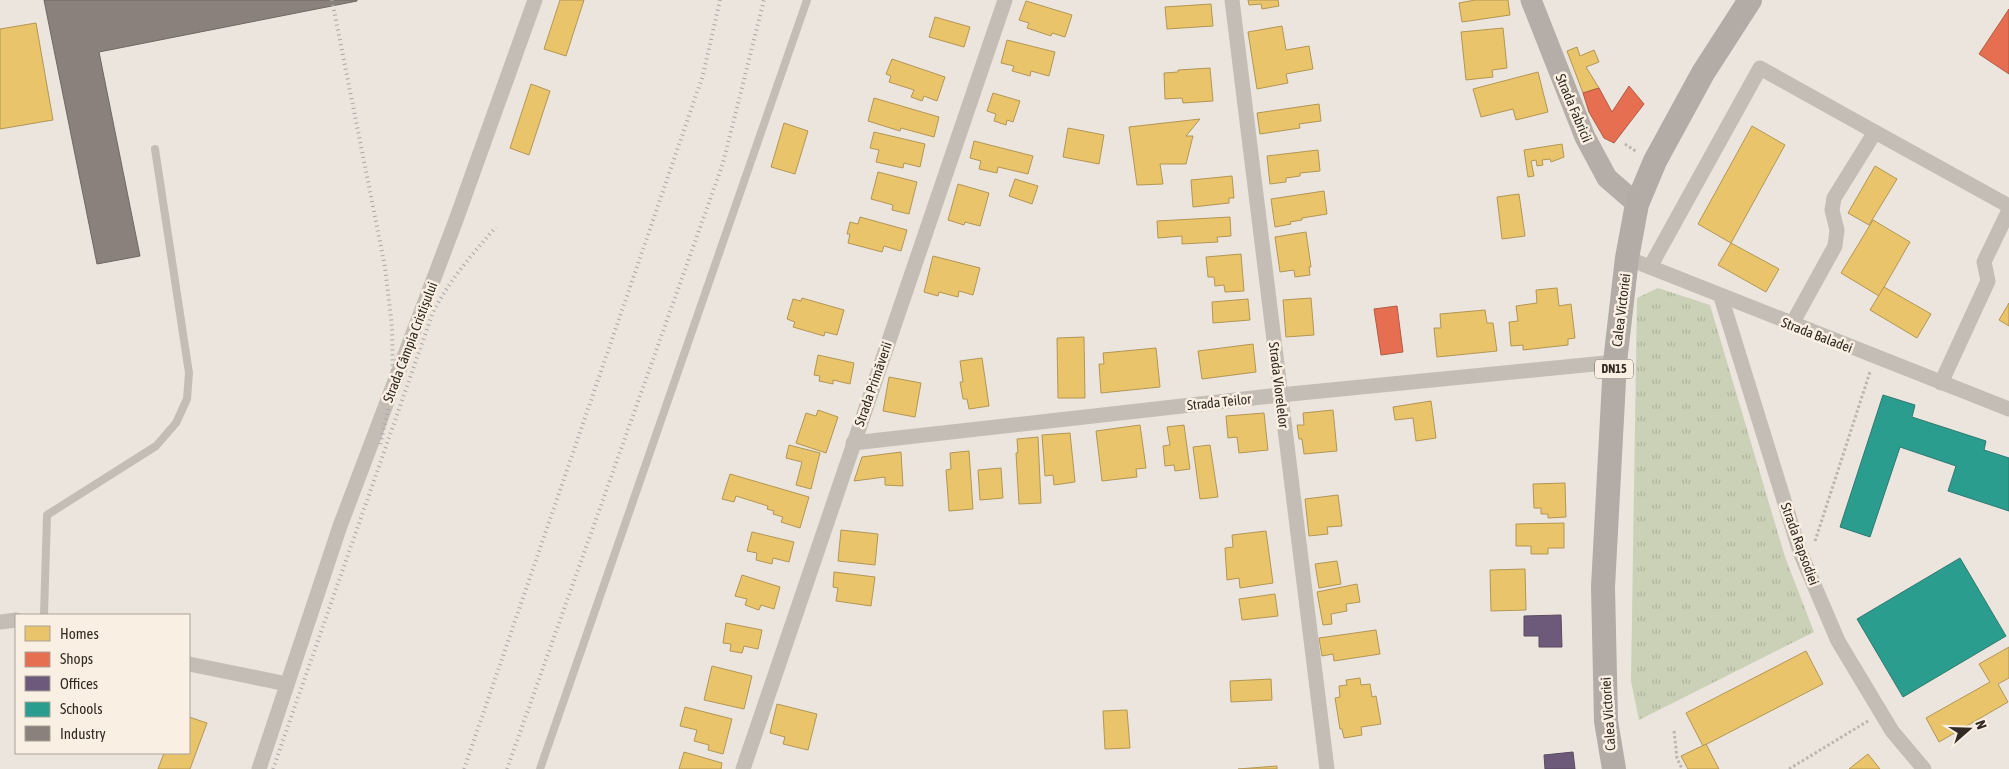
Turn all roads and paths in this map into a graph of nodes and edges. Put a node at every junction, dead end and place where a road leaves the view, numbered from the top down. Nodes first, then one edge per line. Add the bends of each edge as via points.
1 (535, 0) edge
2 (807, 0) edge
3 (1005, 0) edge
4 (1232, 0) edge
5 (1531, 0) edge
6 (1750, 0) edge
7 (1875, 132) junction
8 (1625, 144) dead end
9 (154, 149) dead end
10 (1634, 150) dead end
11 (1637, 204) junction
12 (2009, 206) edge
13 (2009, 210) edge
14 (1626, 258) junction
15 (1650, 267) junction
16 (1721, 297) junction
17 (1792, 324) junction
18 (1875, 357) junction
19 (1614, 362) junction
20 (1941, 383) junction
21 (1280, 395) junction
22 (2009, 409) edge
23 (853, 443) junction
24 (1800, 552) junction
25 (44, 614) edge
26 (15, 620) edge
27 (0, 622) edge
28 (190, 664) edge
29 (288, 684) junction
30 (1880, 713) junction
31 (1674, 732) dead end
32 (259, 769) edge
33 (540, 769) edge
34 (743, 769) edge
35 (1327, 769) edge
36 (1614, 769) edge
37 (1682, 769) edge
38 (1789, 769) edge
39 (1924, 769) edge

1 - 29 street, Strada Câmpia Cristișului via 340,526
2 - 33 lane
3 - 23 street, Strada Primăverii
4 - 21 street, Strada Viorelelor
5 - 11 street, Strada Fabricii via 1585,137 1607,178
6 - 11 main road, Calea Victoriei / DN15 via 1702,73 1655,161
7 - 12 street
7 - 15 street via 1760,68
7 - 17 street via 1834,198 1835,246
8 - 10 path
9 - 25 lane via 189,373 187,398 176,423 156,446 47,516
11 - 14 main road, Calea Victoriei / DN15
13 - 20 street via 1984,262 1988,281
14 - 15 street, Strada Baladei
14 - 19 main road, Calea Victoriei / DN15
15 - 16 street, Strada Baladei
16 - 17 street, Strada Baladei
16 - 24 street, Strada Rapsodiei
17 - 18 street, Strada Baladei
18 - 20 street, Strada Baladei
18 - 24 path via 1812,550
19 - 21 street, Strada Teilor
19 - 36 main road, Calea Victoriei / DN15 via 1603,588 1606,722
20 - 22 street, Strada Baladei
21 - 23 street, Strada Teilor
21 - 35 street, Strada Viorelelor
23 - 34 street, Strada Primăverii
24 - 30 street, Strada Rapsodiei via 1838,641
26 - 27 street
28 - 29 street
29 - 32 street, Strada Câmpia Cristișului
30 - 38 path
30 - 39 street, Strada Rapsodiei
31 - 37 path via 1677,758

